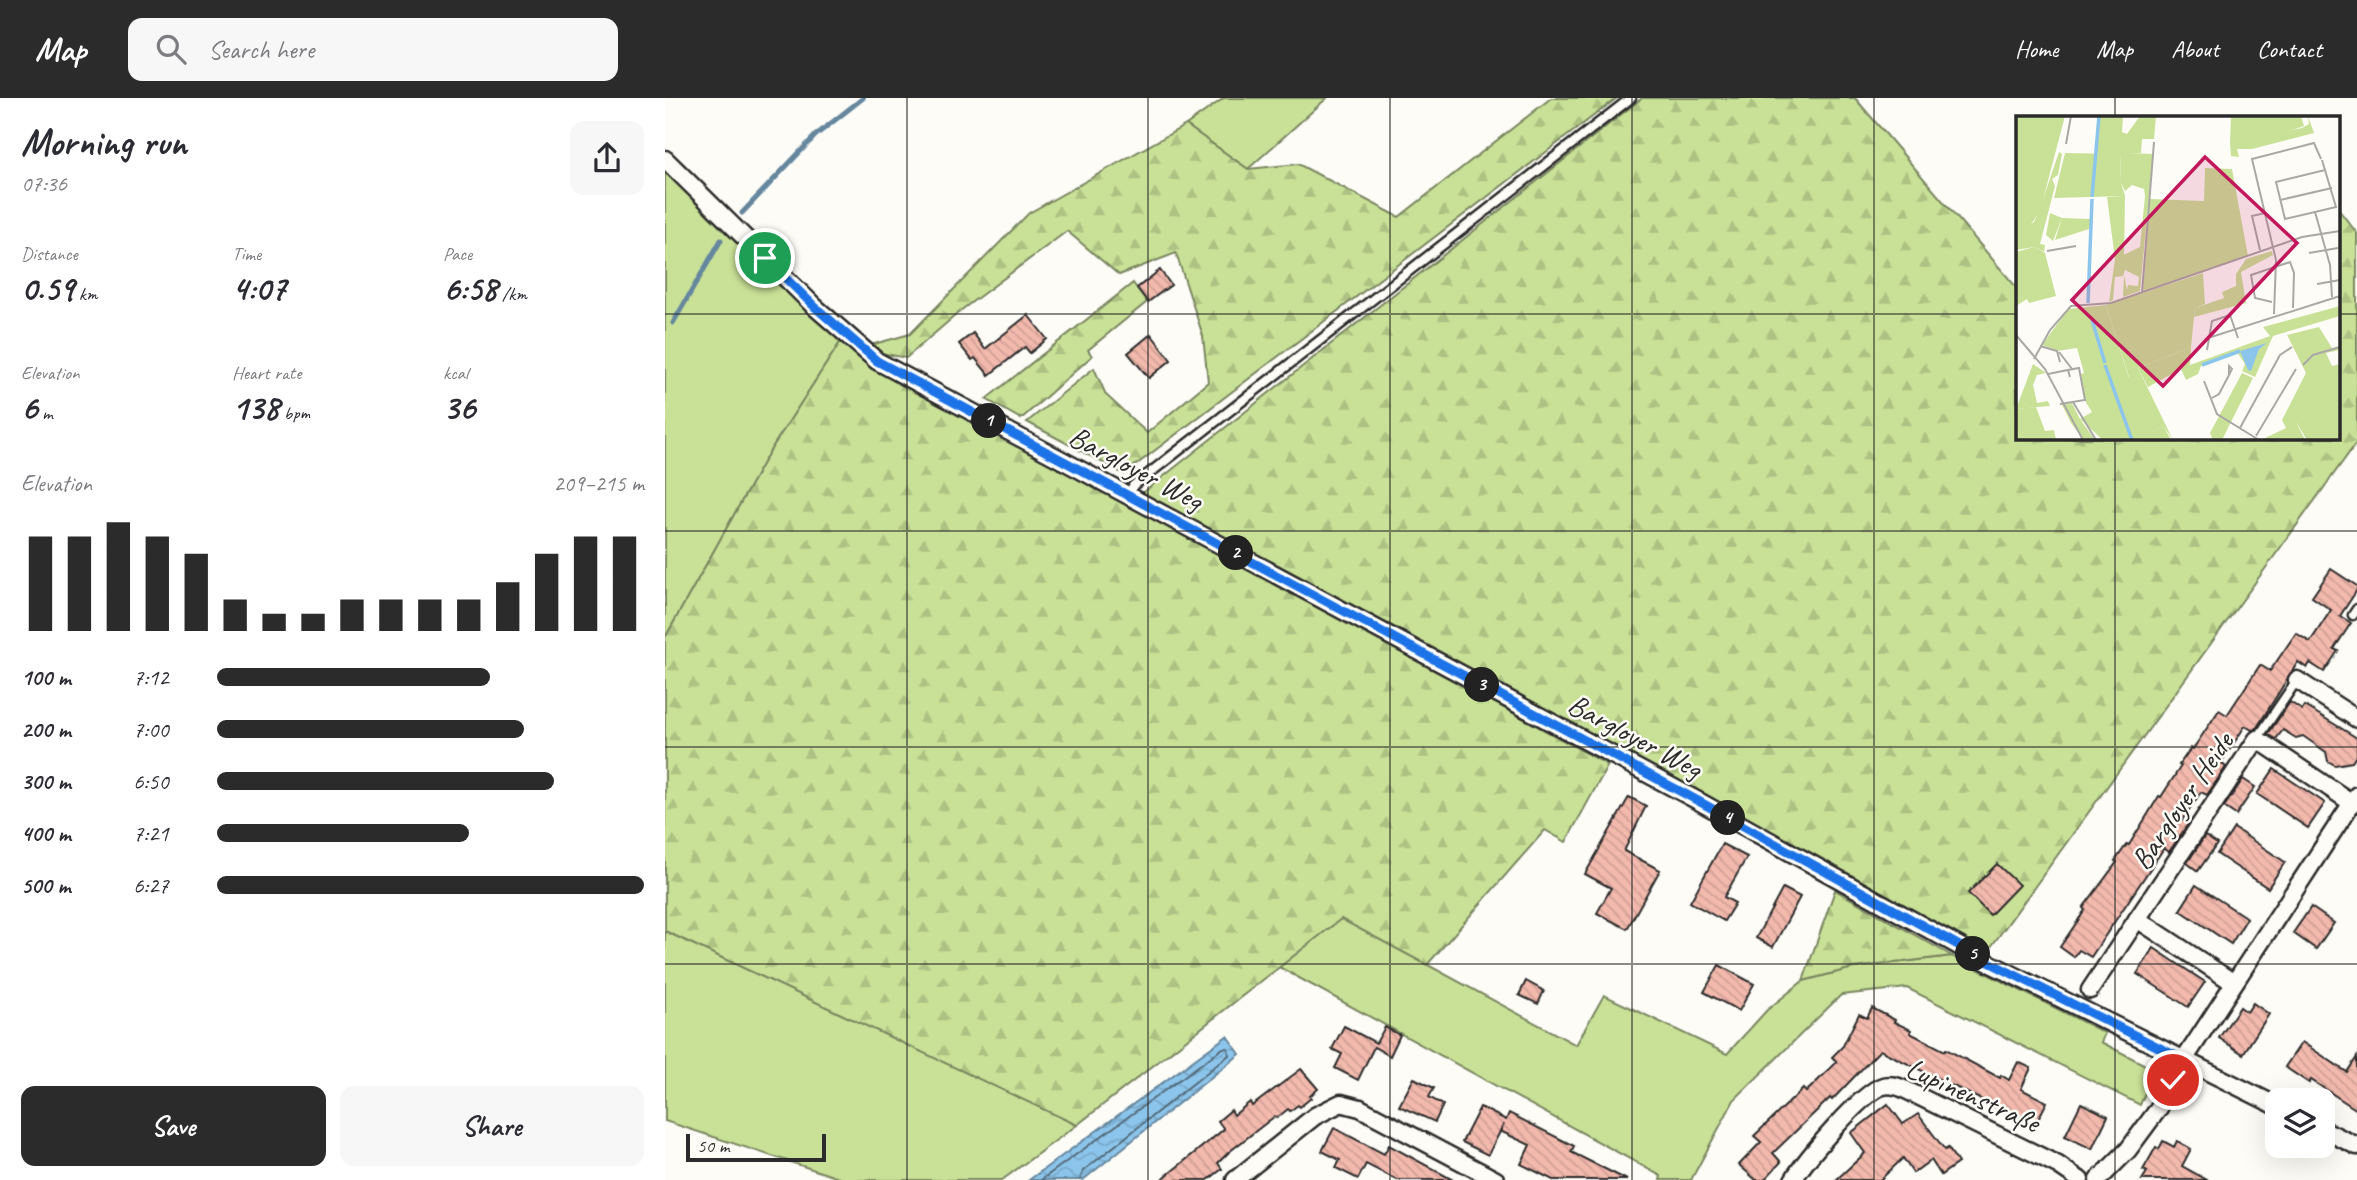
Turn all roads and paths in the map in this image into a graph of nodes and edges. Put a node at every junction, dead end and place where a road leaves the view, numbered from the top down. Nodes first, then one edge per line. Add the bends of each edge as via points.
1 (1631, 98) edge
2 (665, 159) edge
3 (1128, 496) junction
4 (2297, 680) joint
5 (2357, 719) edge
6 (2257, 739) junction
7 (2355, 799) edge
8 (2137, 919) junction
9 (2234, 983) junction
10 (2090, 990) dead end
11 (2184, 1060) junction
12 (2265, 1100) edge
13 (2335, 1135) edge
14 (2357, 1146) edge
15 (1235, 1180) edge
16 (1496, 1180) edge
17 (1793, 1180) edge
18 (2080, 1180) edge
19 (2098, 1180) edge

1 - 3 lane via 1133,486
2 - 3 street, Bargloyer Weg via 815,307 877,361
3 - 11 street, Bargloyer Weg via 1983,959
4 - 5 street
4 - 6 lane
6 - 7 street, Bargloyer Heide
6 - 8 street, Bargloyer Heide
7 - 9 street, Bargloyer Heide
8 - 9 street
8 - 10 street, Bargloyer Heide
9 - 11 street, Bargloyer Heide
11 - 12 street, Bargloyer Weg
11 - 19 street, Bargloyer Heide via 2159,1108
13 - 14 street
15 - 16 street via 1315,1116 1341,1103 1360,1108
17 - 18 street, Lupinenstraße via 1820,1142 1875,1090 1889,1085 2058,1165

